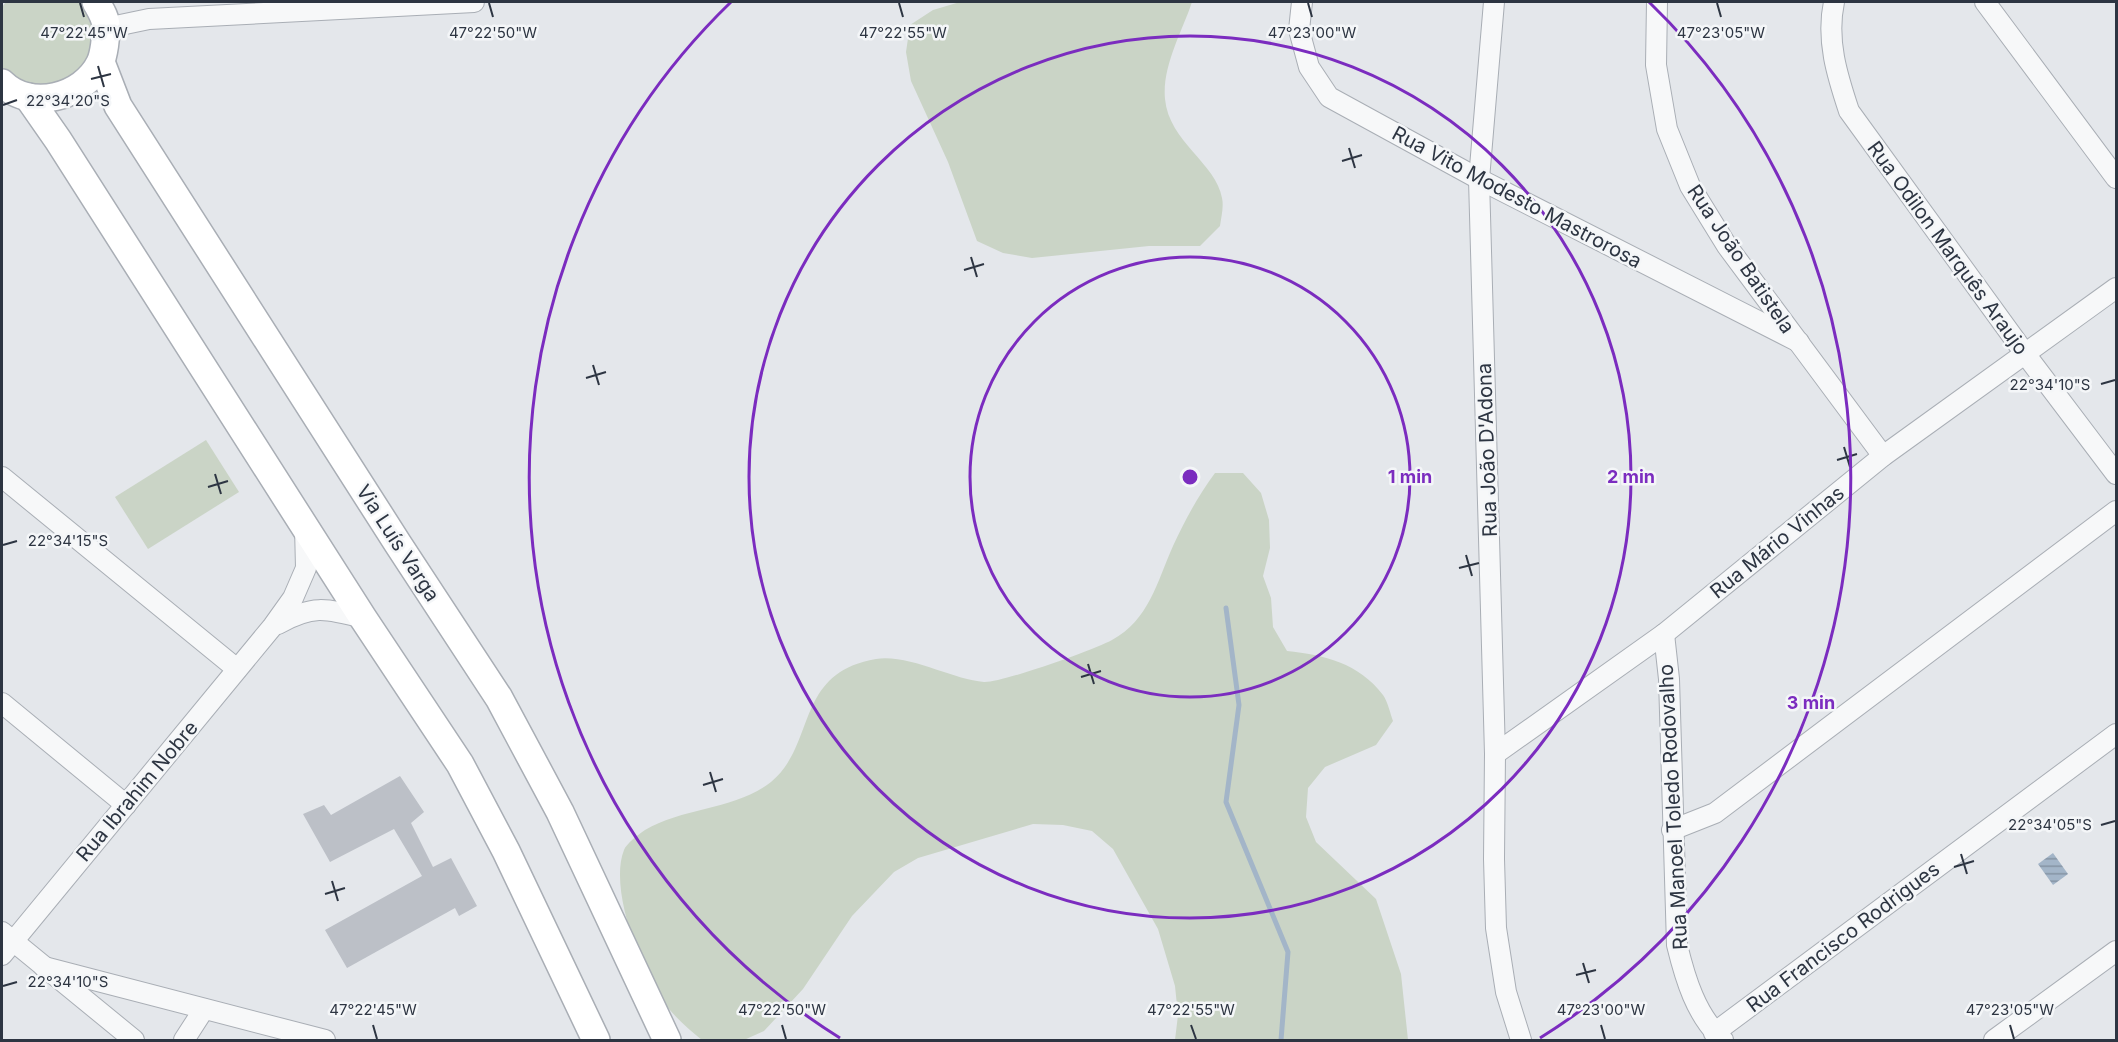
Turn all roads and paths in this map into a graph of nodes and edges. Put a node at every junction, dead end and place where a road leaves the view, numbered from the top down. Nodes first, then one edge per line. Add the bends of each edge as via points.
1 (96, 2) edge
2 (474, 2) edge
3 (1302, 2) edge
4 (1494, 2) edge
5 (1657, 2) edge
6 (1834, 2) edge
7 (1985, 2) edge
8 (106, 28) junction
9 (100, 62) junction
10 (2, 83) edge
11 (28, 97) junction
12 (2116, 178) edge
13 (1479, 179) junction
14 (2116, 288) edge
15 (1798, 342) junction
16 (2026, 356) junction
17 (1883, 456) junction
18 (2116, 474) edge
19 (2, 477) edge
20 (2116, 511) edge
21 (305, 527) junction
22 (363, 618) junction
23 (273, 626) junction
24 (1664, 634) junction
25 (237, 669) junction
26 (2, 703) edge
27 (2116, 734) edge
28 (1495, 754) junction
29 (126, 805) junction
30 (1672, 830) junction
31 (5, 943) edge
32 (2116, 951) edge
33 (44, 967) junction
34 (204, 1009) junction
35 (1719, 1037) edge
36 (134, 1041) edge
37 (184, 1041) edge
38 (325, 1041) edge
39 (596, 1041) edge
40 (667, 1041) edge
41 (1521, 1041) edge
42 (1994, 1041) edge

1 - 8 main road
2 - 8 street via 149,19
3 - 13 street, Rua Vito Modesto Mastrorosa via 1299,30 1309,67 1329,97
4 - 13 street, Rua João D'Adona
5 - 15 street, Rua João Batistela via 1656,65 1665,118 1690,186 1727,246
6 - 16 street, Rua Odilon Marquês Araujo via 1833,65 1849,111
7 - 12 street
8 - 9 main road
9 - 11 main road via 88,80 70,92 50,98
9 - 40 main road, Via Luís Varga via 118,106 499,698 560,812
10 - 11 main road
11 - 21 main road
13 - 15 street, Rua Vito Modesto Mastrorosa
13 - 28 street, Rua João D'Adona
14 - 16 street, Rua Mário Vinhas
15 - 17 street, Rua João Batistela
16 - 17 street, Rua Mário Vinhas
16 - 18 street, Rua Odilon Marquês Araujo
17 - 24 street, Rua Mário Vinhas
19 - 25 street
20 - 30 street via 1715,813
21 - 22 main road
21 - 23 street, Rua Ibrahim Nobre via 306,568 293,598
22 - 23 street, Rua Ibrahim Nobre via 331,610 302,611
22 - 39 main road via 460,764
23 - 25 street, Rua Ibrahim Nobre
24 - 28 street, Rua Mário Vinhas
24 - 30 street, Rua Manoel Toledo Rodovalho via 1669,679
25 - 29 street, Rua Ibrahim Nobre
26 - 29 street
27 - 35 street, Rua Francisco Rodrigues
28 - 41 street, Rua João D'Adona via 1496,928 1506,992
29 - 31 street, Rua Ibrahim Nobre
30 - 35 street, Rua Manoel Toledo Rodovalho via 1677,945 1686,984
31 - 33 street
32 - 42 street
33 - 34 street
33 - 36 street
34 - 37 street
34 - 38 street

